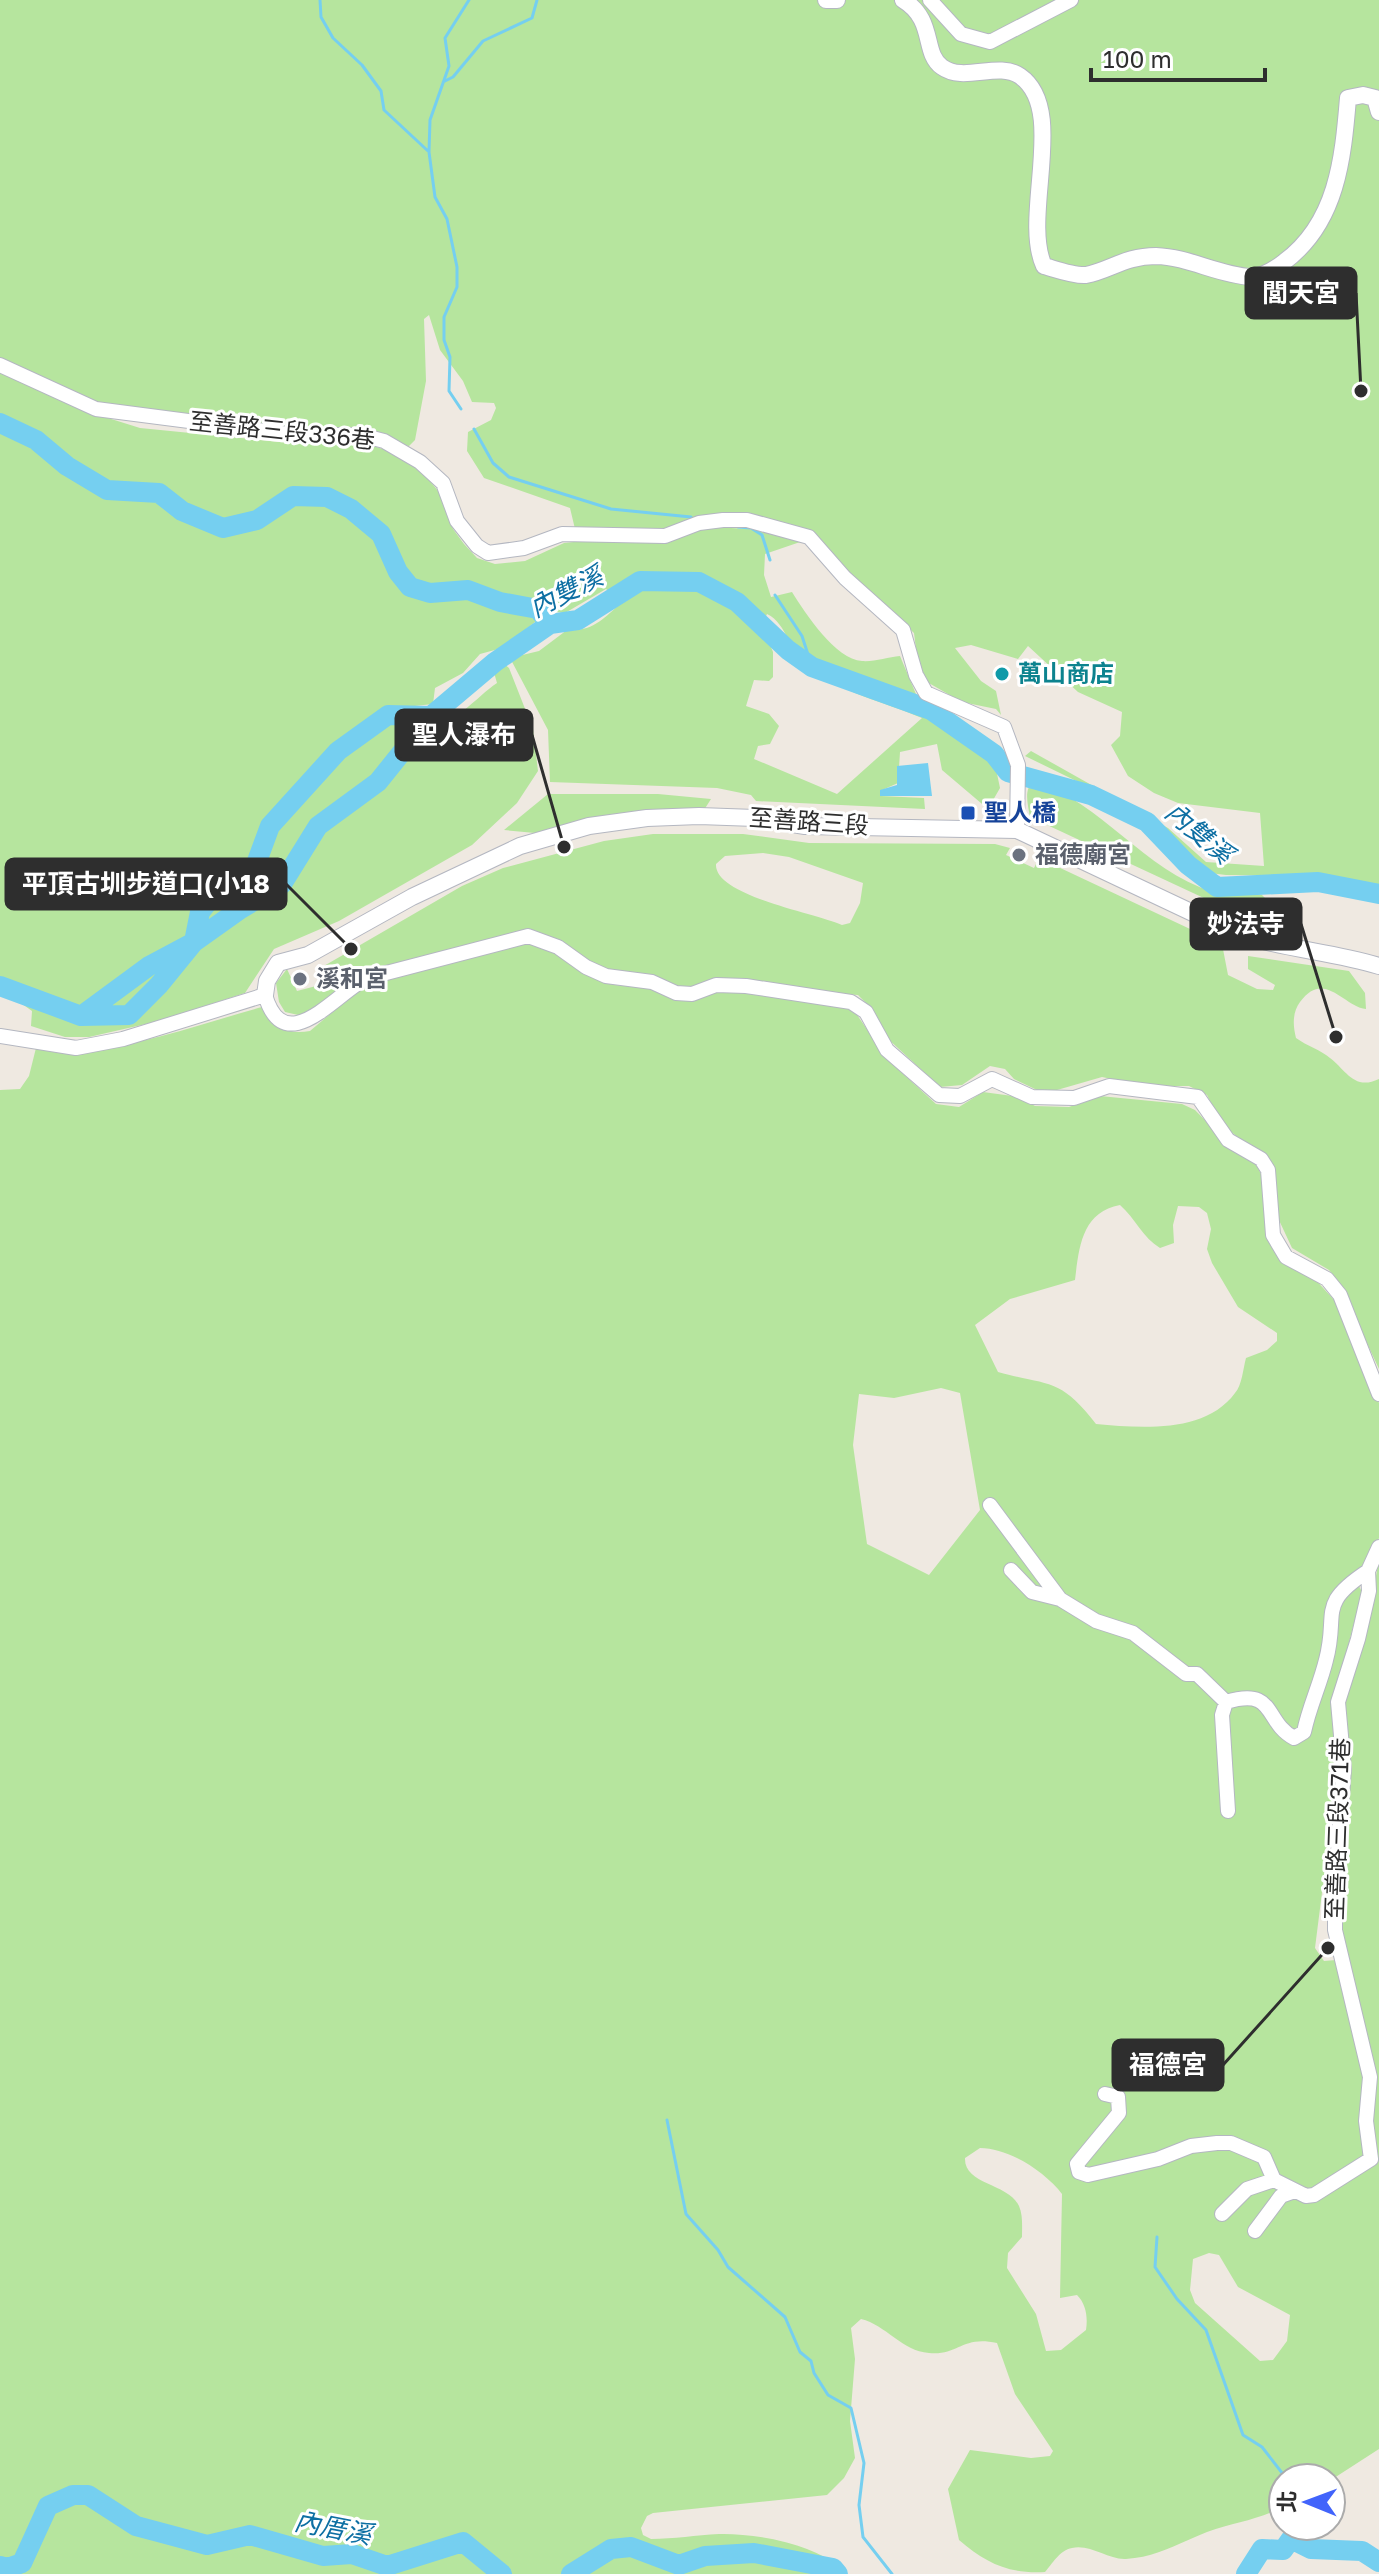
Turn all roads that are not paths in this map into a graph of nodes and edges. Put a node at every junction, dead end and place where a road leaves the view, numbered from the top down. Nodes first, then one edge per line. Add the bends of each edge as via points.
1 (826, 0) edge
2 (837, 0) edge
3 (903, 0) edge
4 (930, 0) edge
5 (1071, 0) edge
6 (1379, 112) edge
7 (0, 365) edge
8 (1017, 830) junction
9 (1379, 966) edge
10 (265, 995) junction
11 (0, 1036) edge
12 (1379, 1394) edge
13 (990, 1505) dead end
14 (1379, 1547) edge
15 (1011, 1570) dead end
16 (1368, 1571) junction
17 (1060, 1599) junction
18 (1226, 1702) junction
19 (1228, 1811) dead end
20 (1105, 2094) dead end
21 (1274, 2180) junction
22 (1295, 2191) junction
23 (1222, 2214) dead end
24 (1255, 2231) dead end

1 - 2 street
3 - 6 street via 919,12 943,68 1012,73 1035,91 1042,140 1036,238 1044,266 1054,269 1084,275 1132,258 1179,257 1252,277 1265,274 1311,238 1324,216 1337,182 1348,98 1375,98
4 - 5 street via 961,34 990,42
7 - 8 street, 至善路三段336巷 via 96,409 384,441 443,483 457,521 488,553 562,534 665,536 723,520 747,520 809,537 903,630 926,693 1004,727 1018,765
8 - 9 street, 至善路三段 via 1265,944
8 - 10 street, 至善路三段 via 805,826 699,816 589,826 490,858 308,955 278,963
10 - 11 street via 123,1039 76,1048
10 - 12 street via 279,1018 303,1022 367,978 528,936 606,976 652,982 676,993 746,986 859,1005 887,1050 939,1095 960,1096 992,1079 1032,1097 1074,1098 1109,1086 1198,1097 1228,1140 1261,1159 1268,1170 1273,1235 1286,1257 1327,1279 1340,1295
13 - 17 street
14 - 16 street, 至善路三段371巷
15 - 17 street via 1032,1592
16 - 18 street via 1344,1587 1333,1603 1327,1658 1299,1738 1290,1737 1257,1699
16 - 22 street, 至善路三段371巷 via 1369,1591 1338,1702 1344,1769 1335,1930 1370,2077 1366,2121 1371,2159 1314,2195
17 - 18 street via 1096,1621 1133,1633 1186,1674 1197,1674
18 - 19 street via 1222,1715
20 - 21 street via 1118,2097 1119,2113 1082,2152 1079,2172 1088,2175 1191,2146 1231,2143 1264,2157
21 - 22 street
21 - 23 street via 1247,2189
22 - 24 street via 1281,2196

